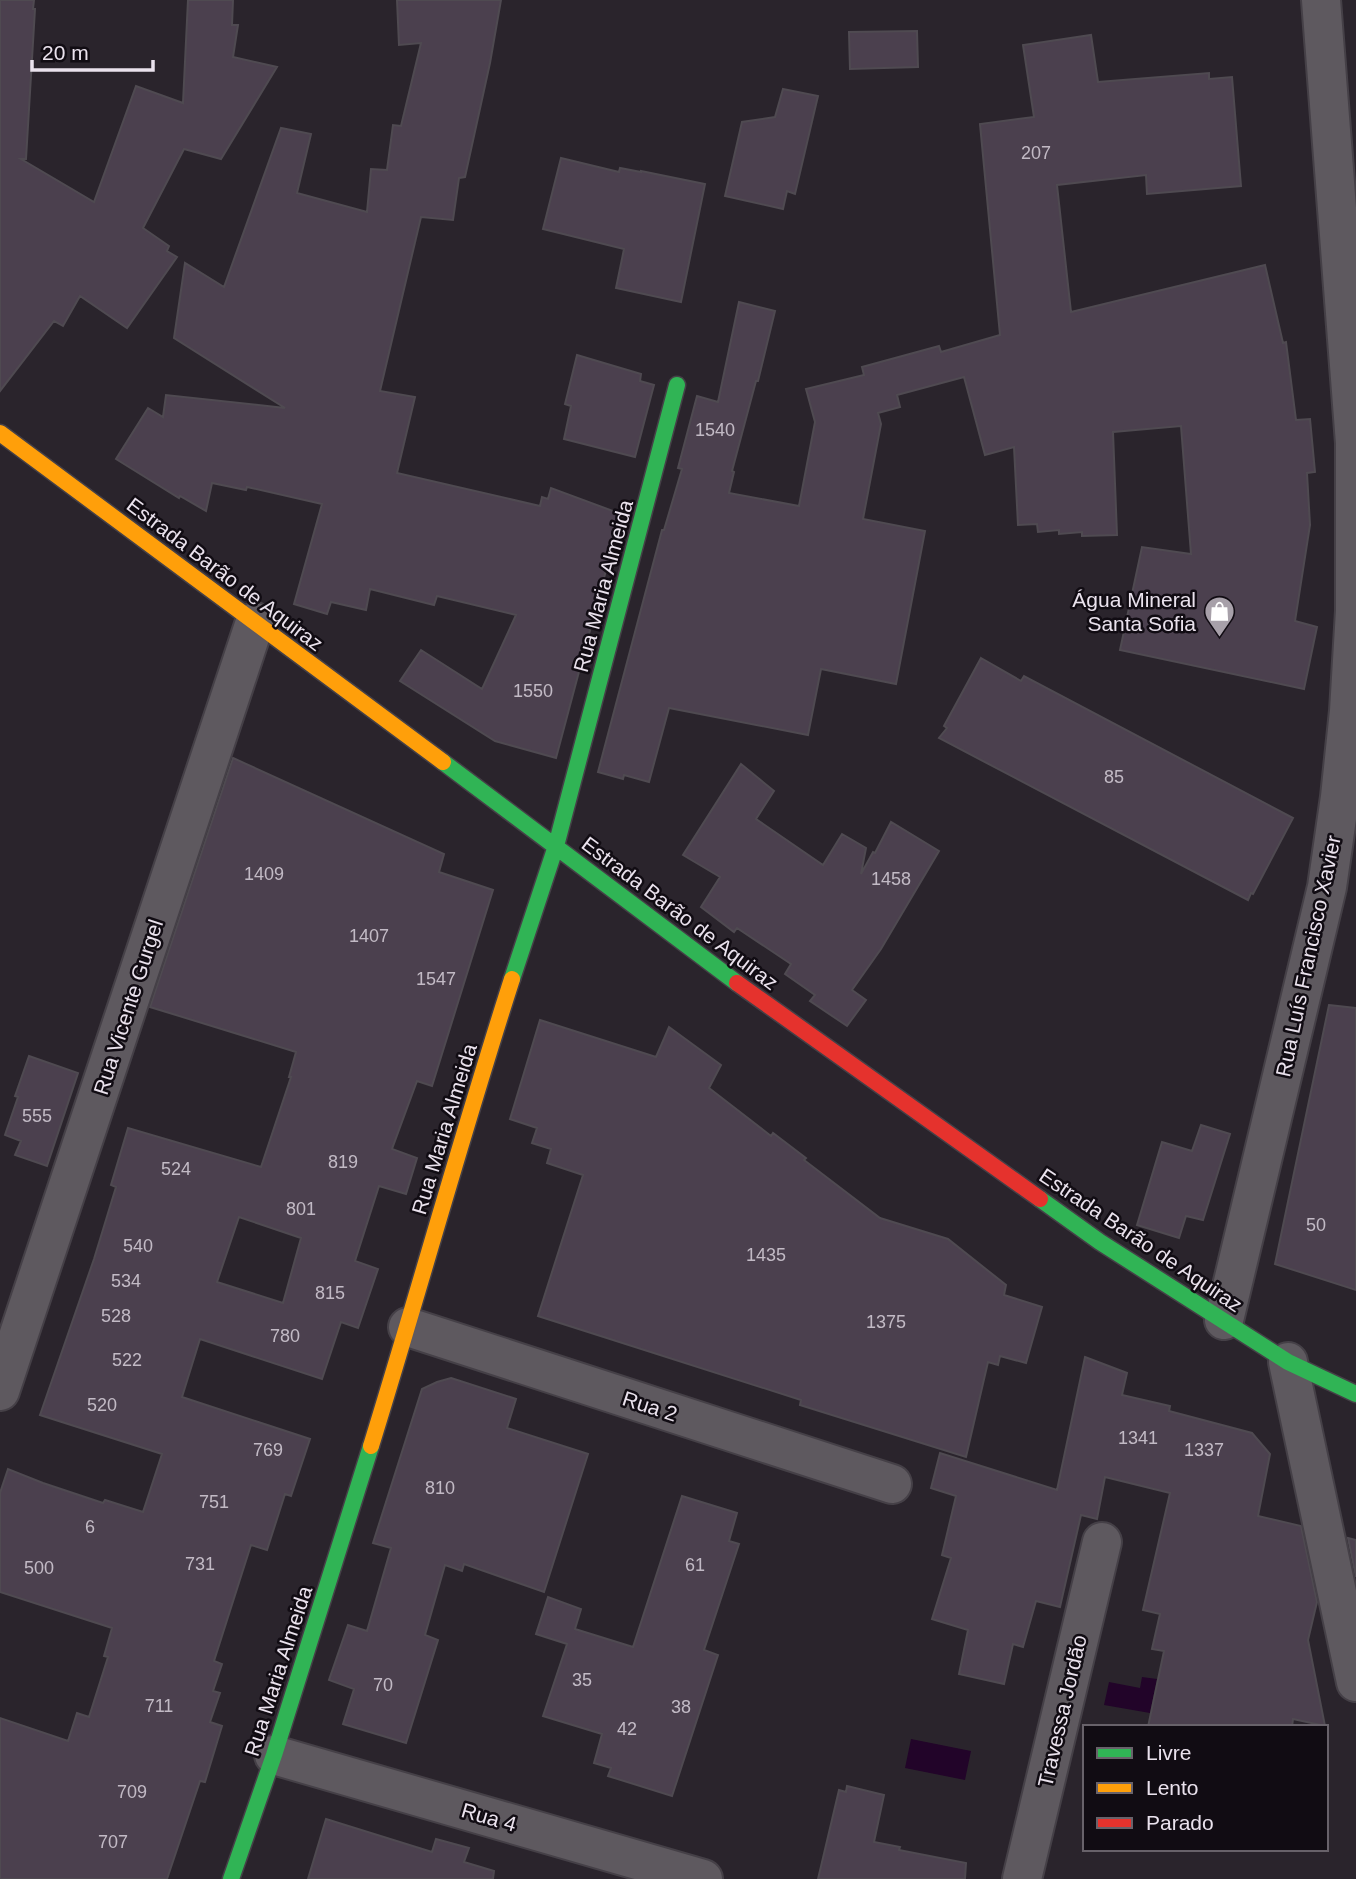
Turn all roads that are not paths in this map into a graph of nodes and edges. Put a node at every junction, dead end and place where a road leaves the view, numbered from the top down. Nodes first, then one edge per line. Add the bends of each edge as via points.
1 (1321, 0) edge
2 (677, 385) dead end
3 (0, 433) edge
4 (255, 622) junction
5 (556, 846) junction
6 (1224, 1320) junction
7 (408, 1327) junction
8 (1287, 1362) junction
9 (0, 1391) edge
10 (1356, 1394) edge
11 (892, 1485) dead end
12 (1102, 1542) dead end
13 (1356, 1682) edge
14 (274, 1755) junction
15 (231, 1879) edge
16 (703, 1879) edge
17 (1022, 1879) edge

1 - 6 street, Rua Luís Francisco Xavier via 1355,443 1355,611 1349,711 1327,887
2 - 5 street, Rua Maria Almeida
3 - 4 street, Estrada Barão de Aquiraz
4 - 5 street, Estrada Barão de Aquiraz
4 - 9 street, Rua Vicente Gurgel
5 - 6 street, Estrada Barão de Aquiraz via 743,988 1089,1234
5 - 7 street, Rua Maria Almeida via 476,1091
6 - 8 street, Estrada Barão de Aquiraz
7 - 11 street, Rua 2
7 - 14 street, Rua Maria Almeida
8 - 10 street, Estrada Barão de Aquiraz
8 - 13 street
12 - 17 street, Travessa Jordão
14 - 15 street, Rua Maria Almeida
14 - 16 street, Rua 4

